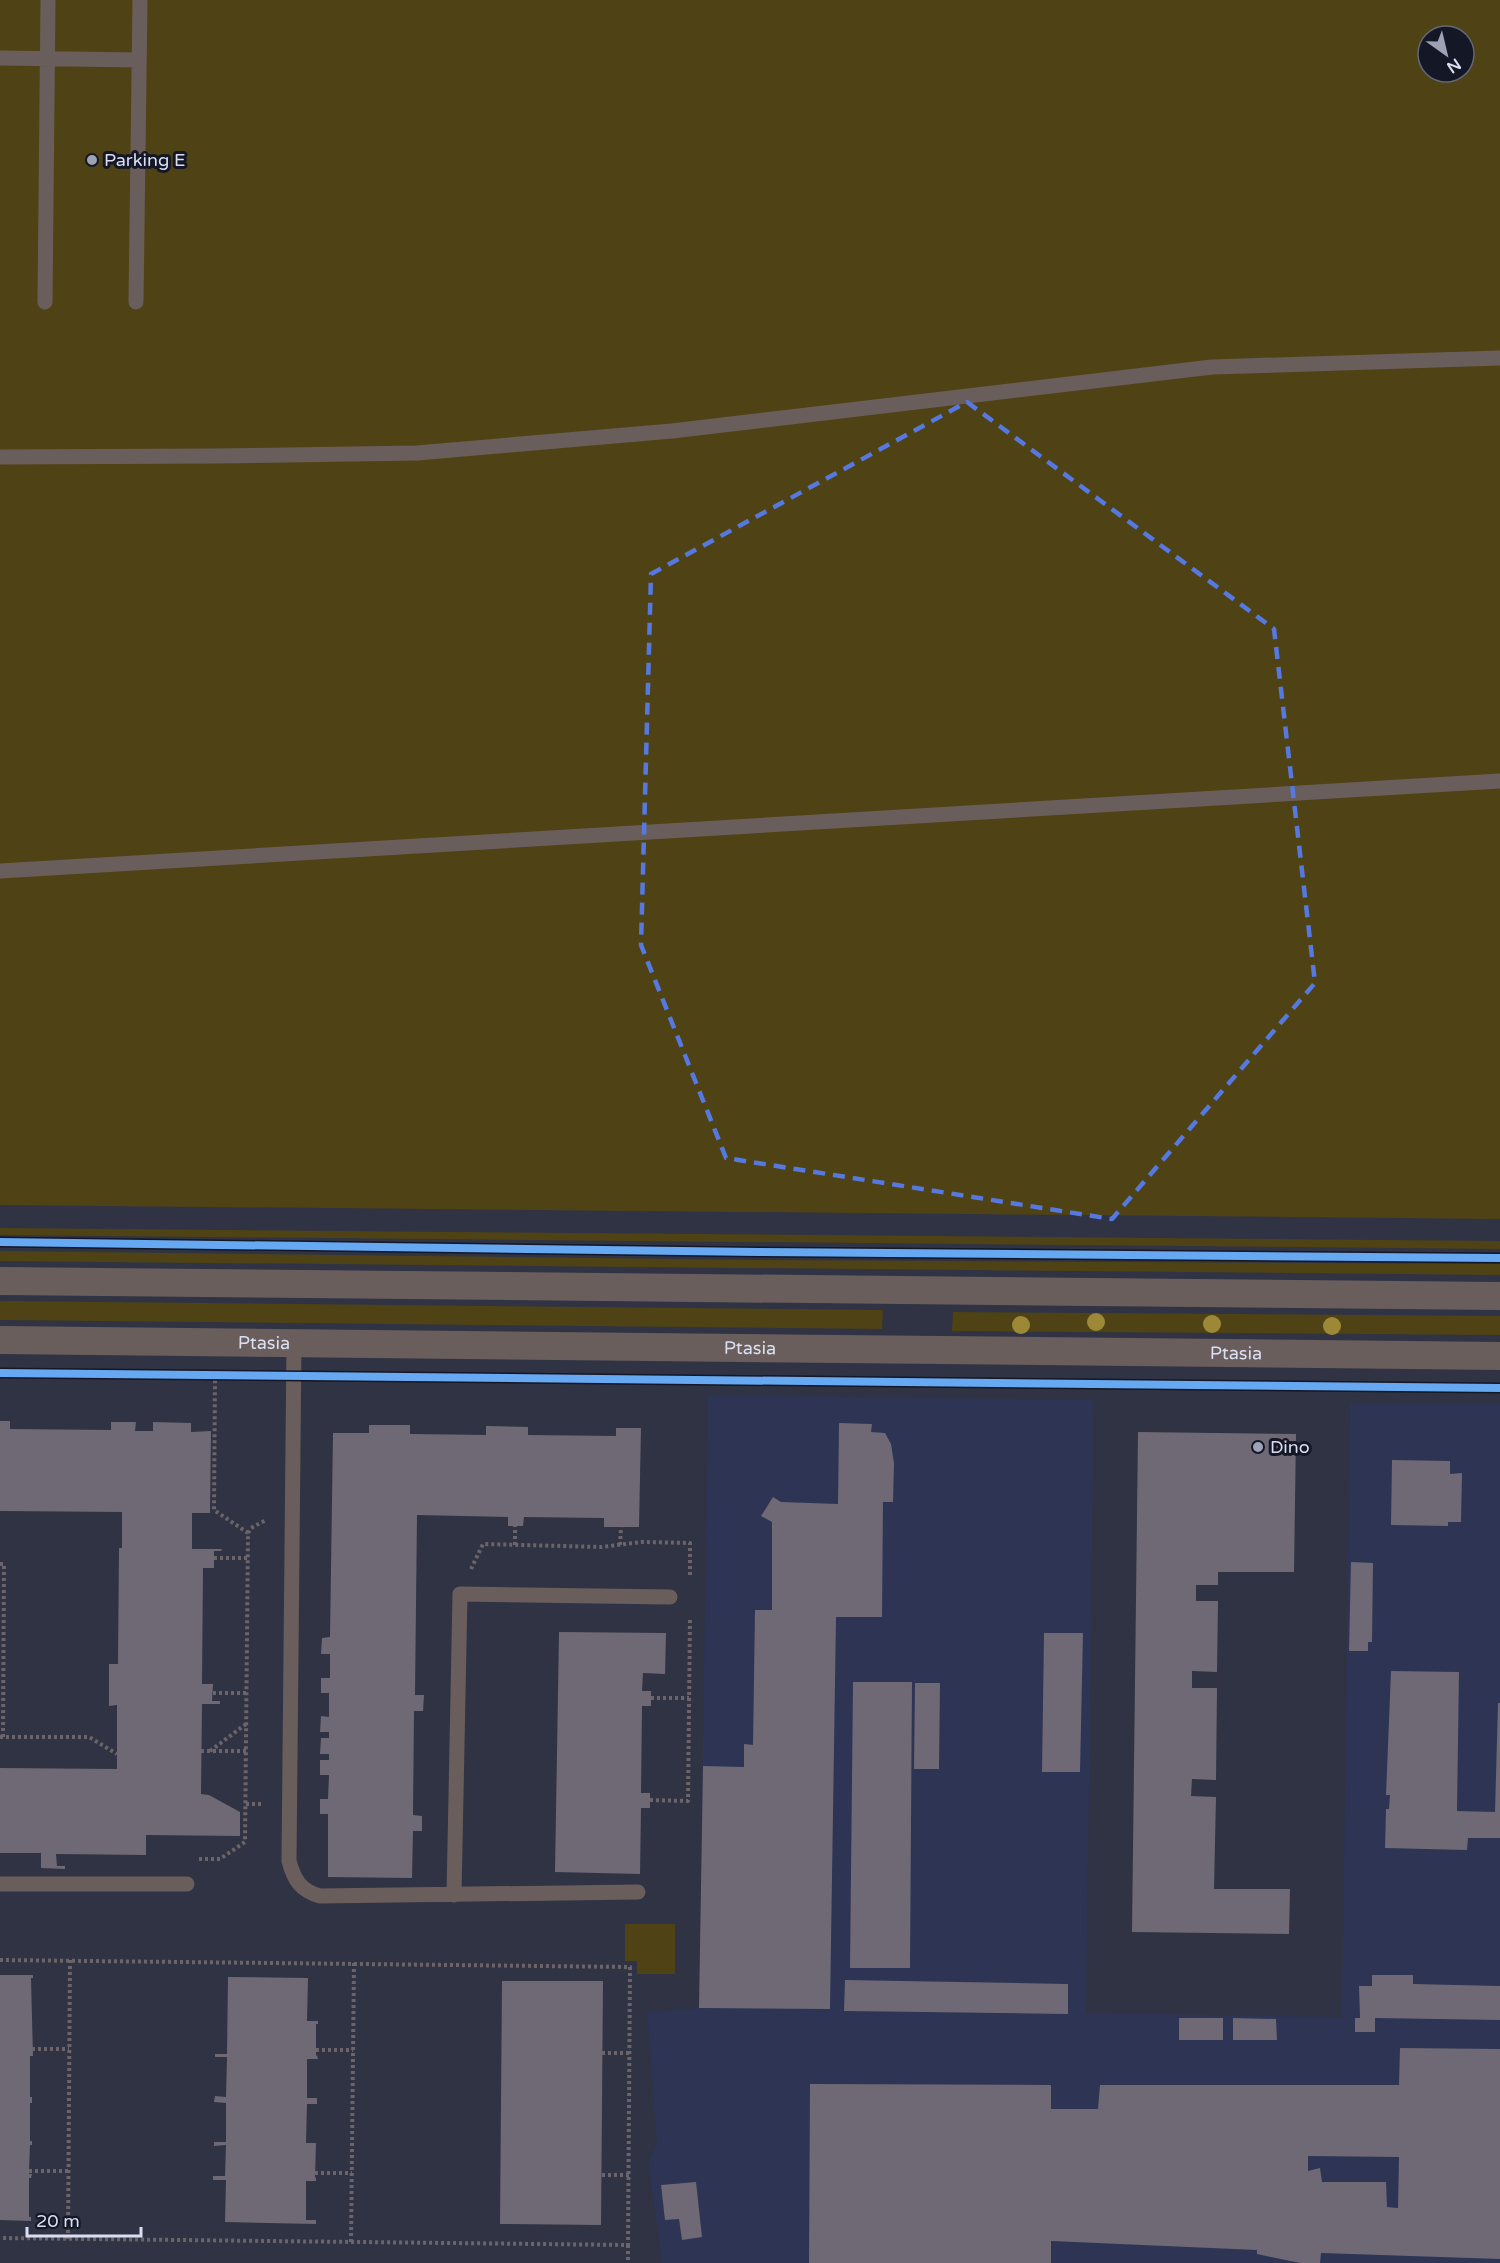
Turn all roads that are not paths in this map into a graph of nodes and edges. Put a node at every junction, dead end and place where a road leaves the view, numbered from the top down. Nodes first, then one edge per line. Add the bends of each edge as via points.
1 (48, 0) edge
2 (140, 0) edge
3 (0, 58) edge
4 (48, 59) junction
5 (139, 60) junction
6 (45, 302) dead end
7 (136, 302) dead end
8 (1500, 358) edge
9 (0, 457) edge
10 (1500, 782) edge
11 (0, 871) edge
12 (0, 1281) edge
13 (1500, 1296) edge
14 (0, 1340) edge
15 (294, 1343) junction
16 (1500, 1356) edge
17 (670, 1597) dead end
18 (0, 1884) edge
19 (187, 1884) dead end
20 (638, 1892) dead end
21 (454, 1895) junction

1 - 4 lane
2 - 5 lane
3 - 4 lane
4 - 5 lane
4 - 6 lane
5 - 7 lane
8 - 9 lane via 1212,367 672,431 417,453
10 - 11 lane
12 - 13 street
14 - 15 street, Ptasia
15 - 16 street, Ptasia
15 - 21 lane via 289,1861 292,1873 307,1892 320,1896
17 - 21 lane via 459,1594
18 - 19 lane
20 - 21 lane

